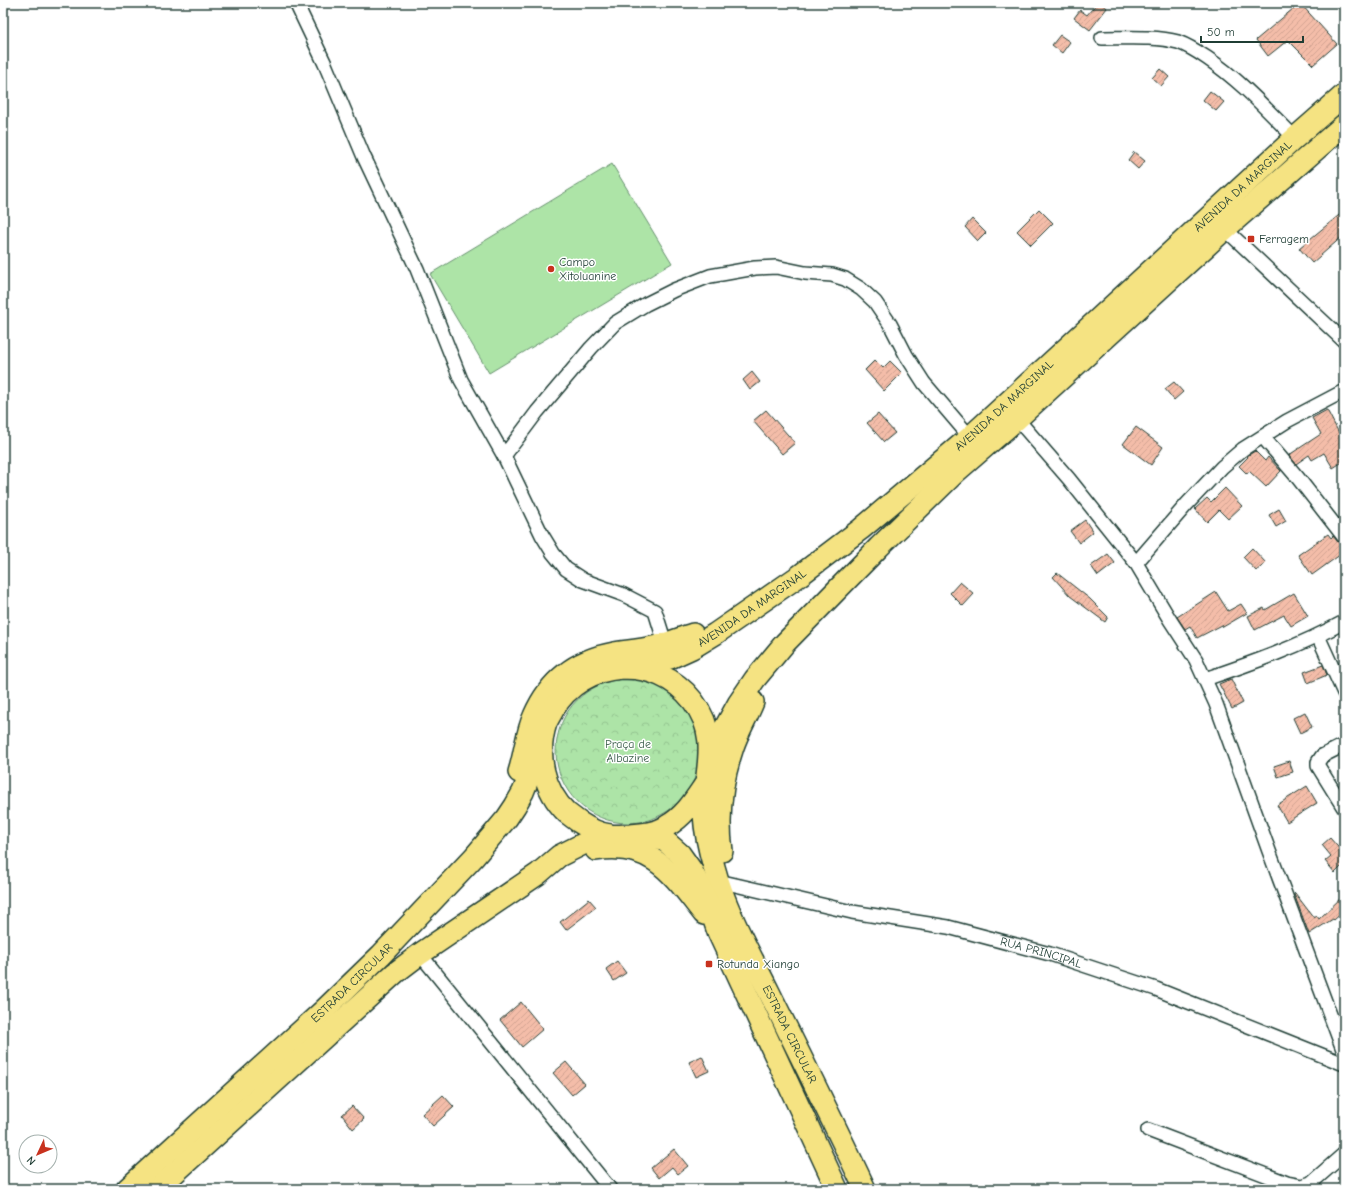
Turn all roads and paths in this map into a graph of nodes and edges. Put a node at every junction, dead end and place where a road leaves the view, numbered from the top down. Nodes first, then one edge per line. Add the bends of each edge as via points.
1 (296, 3) edge
2 (1102, 38) dead end
3 (1344, 95) edge
4 (1344, 125) edge
5 (1295, 138) junction
6 (1224, 229) junction
7 (1344, 341) edge
8 (1344, 391) edge
9 (1017, 419) junction
10 (970, 437) junction
11 (1263, 437) junction
12 (504, 456) junction
13 (1344, 537) edge
14 (1136, 563) junction
15 (736, 619) junction
16 (1344, 622) edge
17 (1318, 636) junction
18 (665, 643) junction
19 (785, 643) junction
20 (630, 667) junction
21 (1205, 679) junction
22 (1344, 693) edge
23 (1344, 745) edge
24 (541, 748) junction
25 (707, 776) junction
26 (1344, 808) edge
27 (616, 835) junction
28 (474, 857) junction
29 (538, 874) junction
30 (727, 883) junction
31 (718, 932) junction
32 (748, 950) junction
33 (420, 954) junction
34 (1344, 1052) edge
35 (1344, 1064) edge
36 (1148, 1130) dead end
37 (1344, 1154) edge
38 (127, 1189) edge
39 (157, 1189) edge
40 (610, 1189) edge
41 (837, 1189) edge
42 (865, 1189) edge

1 - 12 street via 417,269 461,380
2 - 5 street via 1166,40 1193,49 1222,68 1252,93
3 - 5 main road, AVENIDA DA MARGINAL
4 - 6 main road, AVENIDA DA MARGINAL
5 - 10 main road, AVENIDA DA MARGINAL
6 - 7 street
6 - 9 main road, AVENIDA DA MARGINAL
8 - 11 street via 1287,421
9 - 14 street
9 - 19 main road, AVENIDA DA MARGINAL via 878,547
10 - 12 street via 924,383 890,324 875,302 861,289 845,278 776,267 710,276 674,290 615,323 537,412
10 - 15 main road, AVENIDA DA MARGINAL via 861,529
11 - 13 street
11 - 14 street via 1243,449 1222,468
12 - 18 street via 542,535 566,569 582,580 651,608 657,615
14 - 21 street
15 - 18 main road
15 - 20 main road, AVENIDA DA MARGINAL via 692,648 670,658
16 - 17 street
17 - 21 street
17 - 22 street
18 - 28 main road via 590,660 574,667 552,685 533,717 515,785
19 - 25 main road, AVENIDA DA MARGINAL via 738,704 724,731
19 - 30 main road via 755,699 734,746 725,777 720,806 720,837
20 - 24 main road via 604,670 574,685 560,699 546,722
20 - 25 main road, ESTRADA CIRCULAR via 654,672 675,684 693,701 704,722 710,746
21 - 34 street
23 - 26 street via 1322,756 1318,766
24 - 27 main road via 543,772 552,794 567,813 586,827
24 - 28 main road, ESTRADA CIRCULAR via 515,806
25 - 27 main road via 686,812 666,826 646,834
25 - 32 main road, ESTRADA CIRCULAR via 704,814 708,846 724,898
27 - 29 main road, ESTRADA CIRCULAR via 585,843 559,856
27 - 31 main road, ESTRADA CIRCULAR via 664,840 680,854 692,871 709,905
28 - 38 main road, ESTRADA CIRCULAR via 376,960 323,1011
29 - 31 main road via 596,850 619,848 639,852 657,862 675,877
29 - 33 main road, ESTRADA CIRCULAR
30 - 32 main road
30 - 35 street, RUA PRINCIPAL via 852,912 948,927 1050,954 1156,989
31 - 41 main road, ESTRADA CIRCULAR
32 - 42 main road, ESTRADA CIRCULAR
33 - 39 main road, ESTRADA CIRCULAR via 358,1005
33 - 40 street
36 - 37 street via 1287,1183 1302,1186 1311,1183

